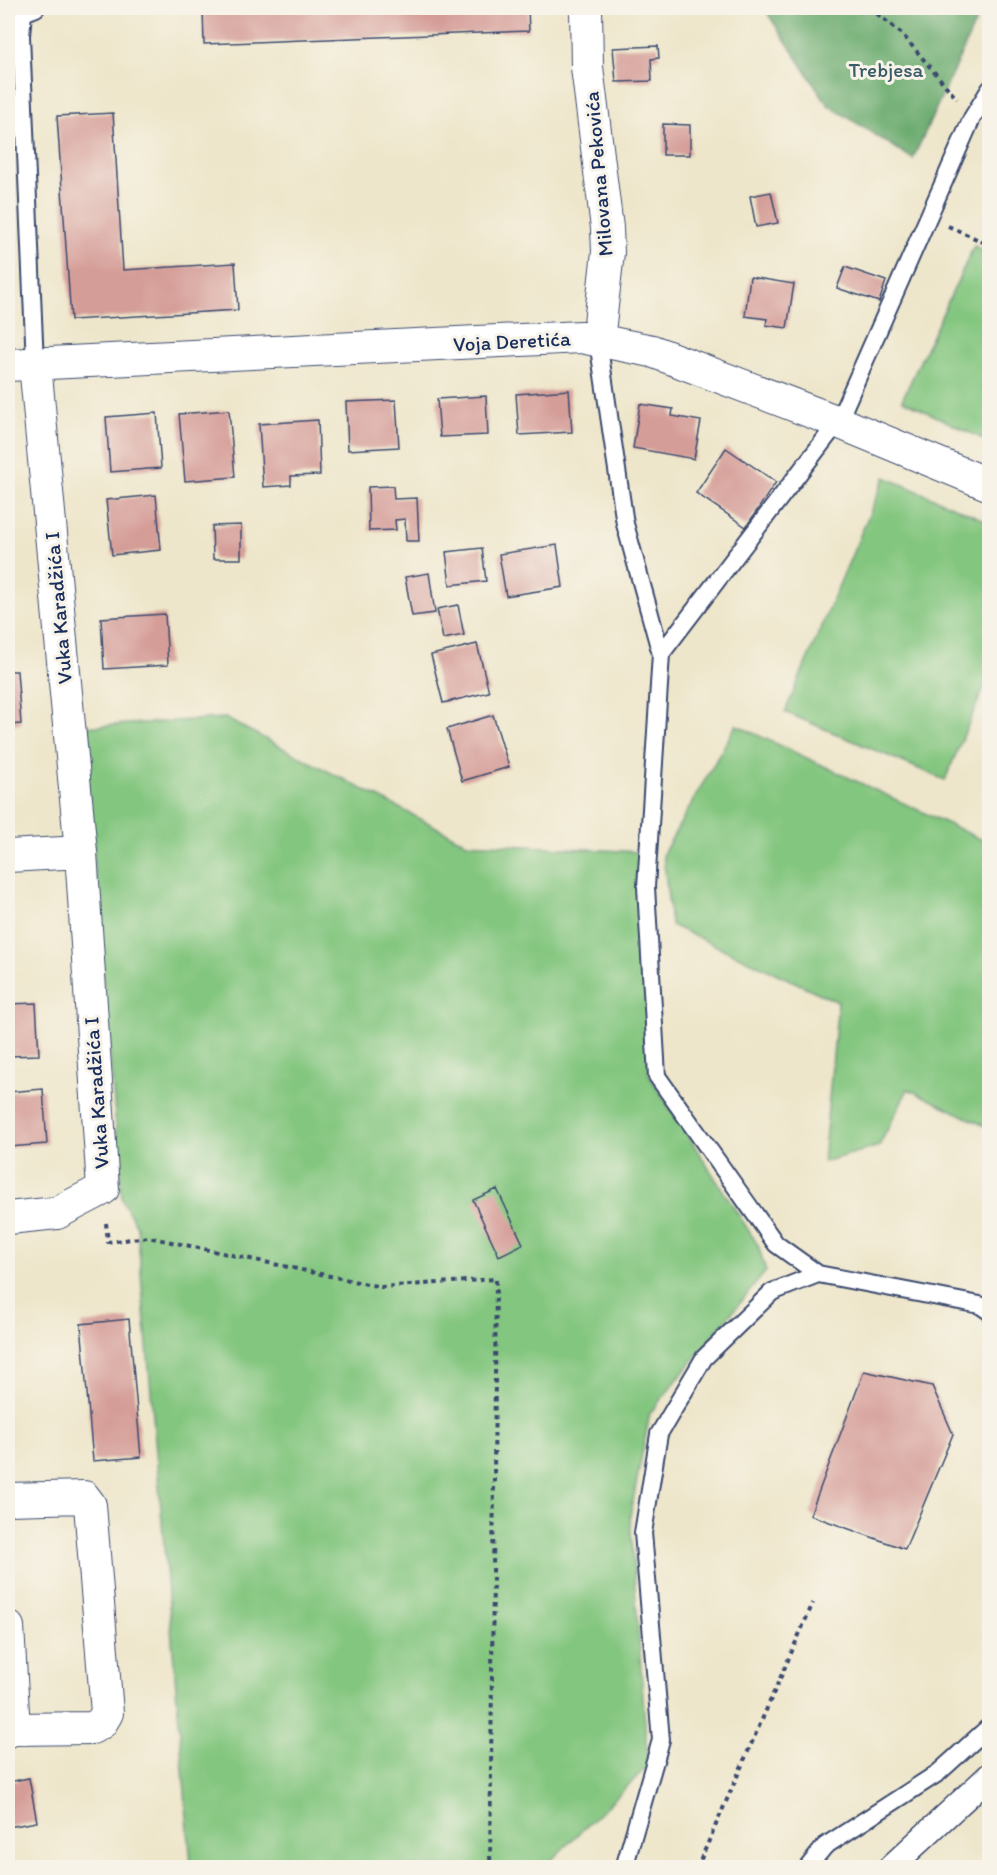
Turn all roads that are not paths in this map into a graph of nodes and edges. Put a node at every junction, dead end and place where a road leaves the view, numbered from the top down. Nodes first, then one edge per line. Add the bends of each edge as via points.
1 (36, 8) edge
2 (586, 8) edge
3 (990, 90) edge
4 (598, 341) junction
5 (21, 364) edge
6 (838, 422) junction
7 (990, 485) edge
8 (661, 654) junction
9 (81, 852) junction
10 (8, 856) edge
11 (8, 1218) edge
12 (818, 1274) junction
13 (990, 1312) edge
14 (8, 1499) edge
15 (8, 1628) edge
16 (990, 1726) edge
17 (11, 1730) edge
18 (990, 1775) edge
19 (624, 1868) edge
20 (807, 1868) edge
21 (890, 1868) edge

1 - 5 lane via 23,13 21,36
2 - 4 street, Milovana Pekovića via 587,67 608,252
3 - 6 lane via 972,117
4 - 5 street, Voja Deretića via 581,337
4 - 6 street, Voja Deretića via 652,351
4 - 8 lane via 625,524
5 - 9 street, Vuka Karadžića I
6 - 7 street, Voja Deretića
6 - 8 lane
8 - 12 lane via 646,886 657,1076 776,1244
9 - 10 street
9 - 11 street, Vuka Karadžića I via 103,1189 57,1213
12 - 13 lane via 980,1305
12 - 19 lane via 772,1292 704,1358 658,1434 643,1533 661,1740
14 - 17 street via 84,1497 90,1505 107,1713 101,1724 92,1728
15 - 17 street
16 - 20 lane via 938,1773 825,1846
18 - 21 street

